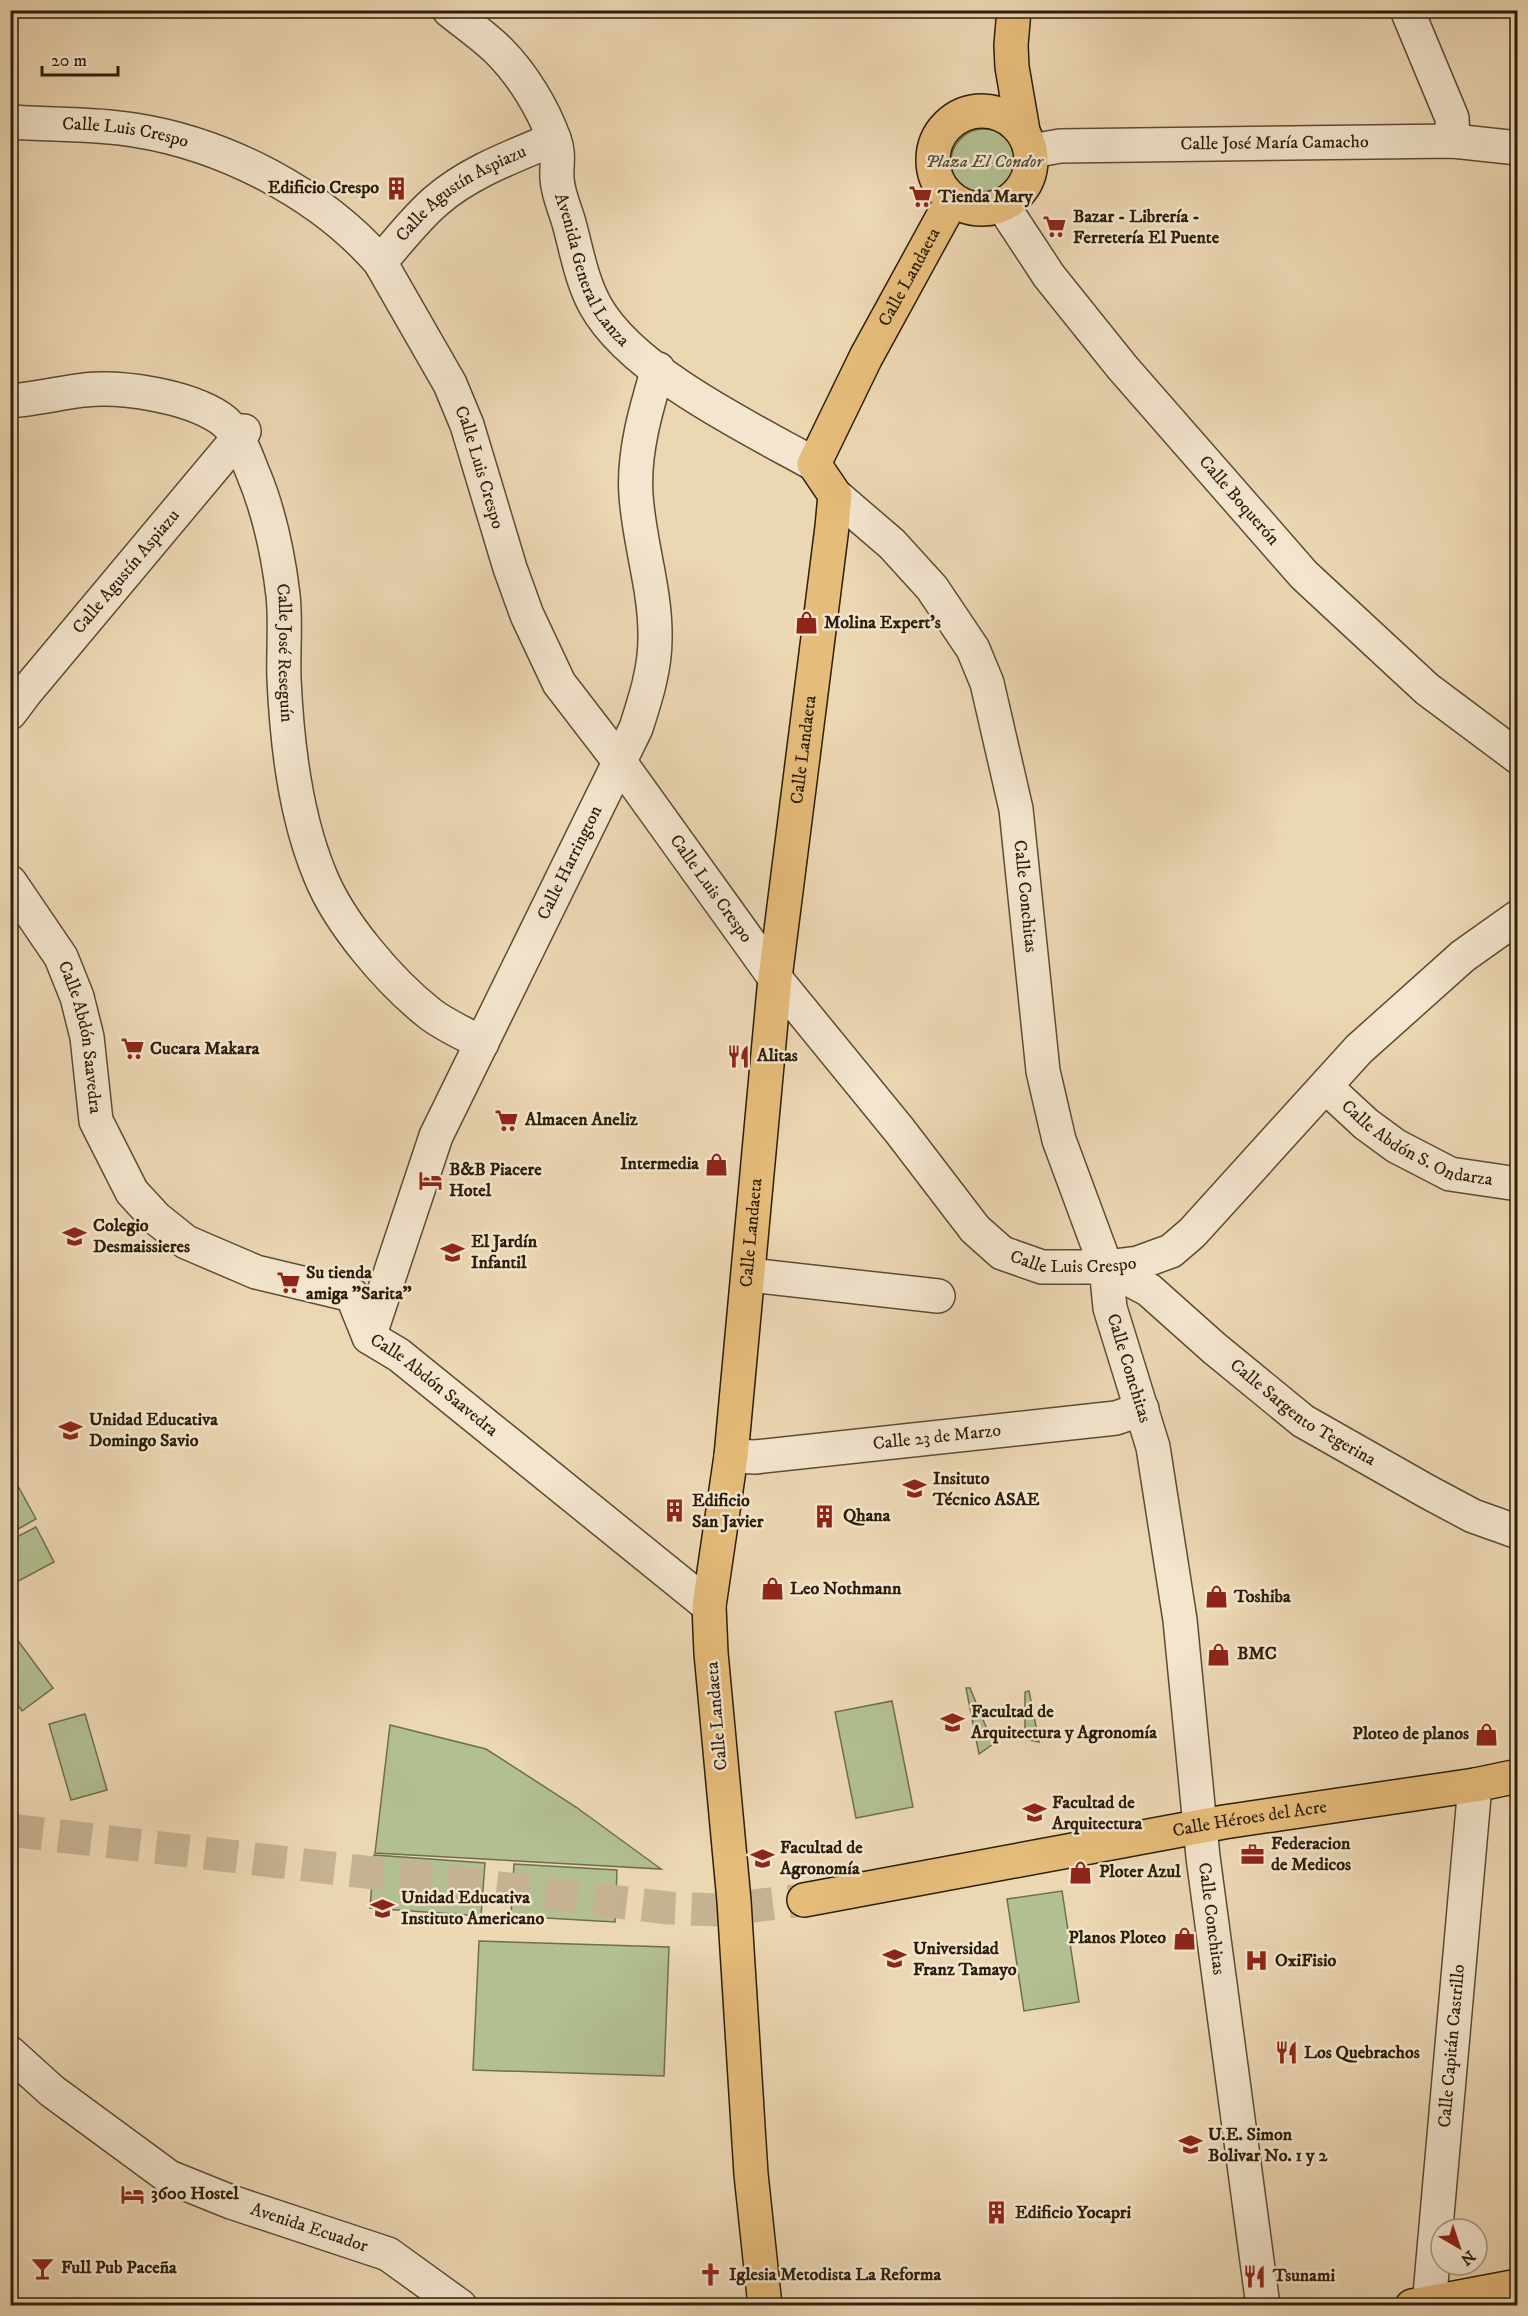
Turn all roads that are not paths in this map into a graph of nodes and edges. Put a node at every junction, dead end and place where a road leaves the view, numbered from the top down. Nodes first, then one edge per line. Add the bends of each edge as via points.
1 (449, 10) edge
2 (1014, 10) edge
3 (1407, 10) edge
4 (1011, 45) junction
5 (964, 114) junction
6 (10, 122) edge
7 (554, 139) junction
8 (1027, 141) junction
9 (1453, 141) junction
10 (1518, 148) edge
11 (952, 200) junction
12 (1003, 206) junction
13 (380, 262) junction
14 (658, 369) junction
15 (10, 401) edge
16 (241, 434) junction
17 (814, 464) junction
18 (835, 495) junction
19 (10, 713) edge
20 (1518, 757) edge
21 (619, 761) junction
22 (10, 882) edge
23 (1518, 917) edge
24 (775, 978) junction
25 (482, 1043) junction
26 (1326, 1087) junction
27 (1518, 1184) edge
28 (1106, 1267) junction
29 (749, 1275) junction
30 (938, 1296) dead end
31 (369, 1337) junction
32 (1142, 1409) junction
33 (731, 1456) junction
34 (1518, 1532) edge
35 (709, 1606) junction
36 (1518, 1776) edge
37 (1474, 1785) junction
38 (1201, 1827) junction
39 (804, 1900) tunnel mouth
40 (10, 2053) edge
41 (1518, 2286) edge
42 (1423, 2305) edge
43 (460, 2306) edge
44 (765, 2306) edge
45 (1263, 2306) edge

1 - 7 street, Avenida General Lanza via 513,67 530,90
2 - 4 main road
3 - 9 street via 1452,118
4 - 5 main road via 991,83
4 - 8 main road via 1015,88
5 - 8 main road via 985,110 1007,117
5 - 11 main road via 946,126 935,144 932,164 938,184
6 - 13 street, Calle Luis Crespo via 135,130 232,157 321,209
7 - 13 street, Calle Agustín Aspiazu via 453,188 424,213
7 - 14 street, Avenida General Lanza via 559,159 557,179 578,266 595,305 618,337
8 - 9 street, Calle José María Camacho via 1060,146
8 - 12 main road via 1032,168 1027,184
9 - 10 street, Calle José María Camacho
11 - 12 main road via 968,208 986,210
11 - 17 main road, Calle Landaeta via 866,357
12 - 20 street, Calle Boquerón via 1049,276 1122,368 1304,574 1427,689
13 - 21 street, Calle Luis Crespo via 450,384 467,425 527,615 559,683
14 - 17 street, Avenida General Lanza via 703,401
14 - 21 street, Calle Harrington via 639,445 636,494 653,600 655,641 648,690 636,728
15 - 16 street, Calle José Reseguín via 86,390 124,390 176,399 220,418
16 - 19 street, Calle Agustín Aspiazu
16 - 25 street, Calle José Reseguín via 272,529 283,596 284,680 292,770 320,877 375,962 430,1014
17 - 18 main road
18 - 24 main road, Calle Landaeta
18 - 28 street, Calle Conchitas via 892,544 932,588 973,648 987,683 1016,809 1043,1071 1059,1140
21 - 24 street, Calle Luis Crespo
21 - 25 street, Calle Harrington
22 - 31 street, Calle Abdón Saavedra via 61,957 87,1037 96,1121 132,1192 178,1236 238,1266 352,1295
23 - 26 street, Calle Luis Crespo via 1428,987 1359,1049
24 - 28 street, Calle Luis Crespo via 975,1229 1002,1253 1042,1267
24 - 29 main road, Calle Landaeta
25 - 31 street, Calle Harrington via 436,1136
26 - 27 street, Calle Abdón S. Ondarza via 1396,1146 1450,1174
26 - 28 street, Calle Luis Crespo via 1171,1251 1138,1263
28 - 32 street, Calle Conchitas via 1110,1308
28 - 34 street, Calle Sargento Tegerina via 1149,1290 1303,1421 1446,1502
29 - 30 street
29 - 33 main road, Calle Landaeta
31 - 35 street, Calle Abdón Saavedra via 399,1355
32 - 33 street, Calle 23 de Marzo via 1116,1418 755,1457
32 - 38 street, Calle Conchitas via 1153,1447 1180,1620
33 - 35 main road, Calle Landaeta
35 - 44 main road, Calle Landaeta via 734,1901 751,2174
36 - 37 main road, Calle Héroes del Acre
37 - 38 main road, Calle Héroes del Acre
37 - 42 street, Calle Capitán Castrillo
38 - 39 main road, Calle Héroes del Acre
38 - 45 street, Calle Conchitas
40 - 43 street, Avenida Ecuador via 52,2091 169,2176 231,2202 388,2254
41 - 42 main road

